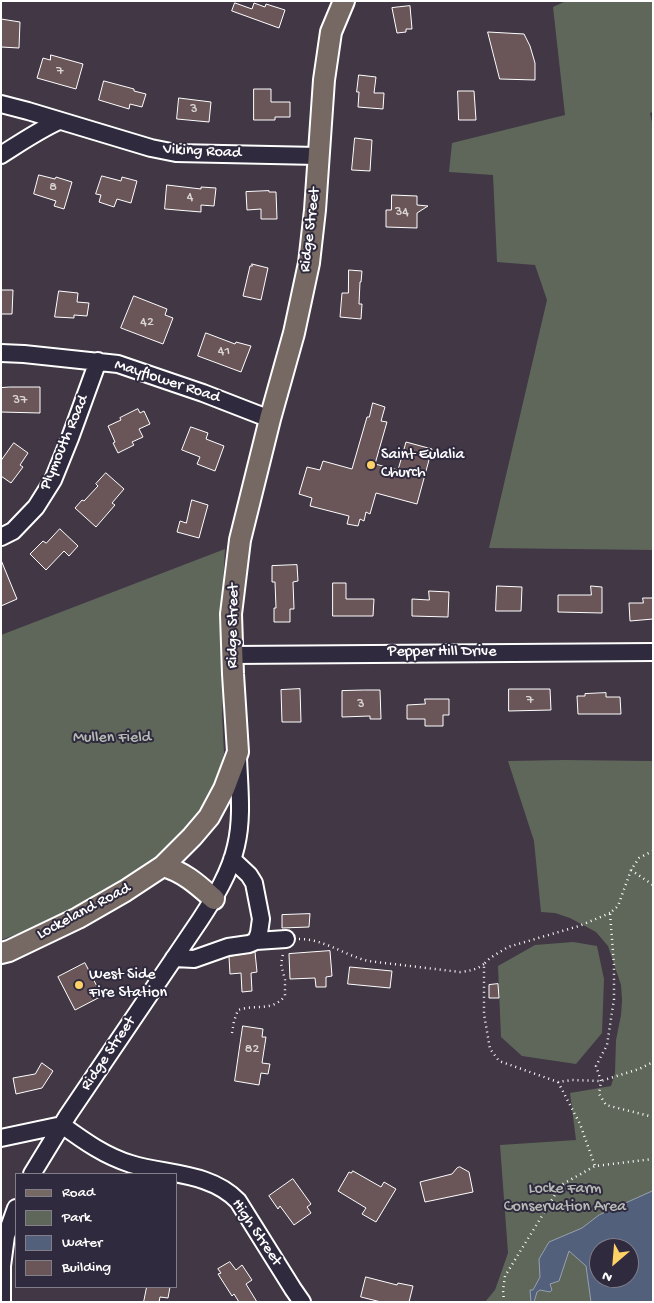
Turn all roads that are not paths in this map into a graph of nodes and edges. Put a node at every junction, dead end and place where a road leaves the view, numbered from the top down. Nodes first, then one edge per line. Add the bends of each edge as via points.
1 (341, 2) edge
2 (1, 104) edge
3 (59, 121) junction
4 (1, 155) edge
5 (318, 156) junction
6 (1, 353) edge
7 (98, 361) junction
8 (270, 419) junction
9 (1, 537) edge
10 (653, 652) edge
11 (232, 655) junction
12 (238, 752) junction
13 (232, 859) junction
14 (163, 866) junction
15 (214, 899) junction
16 (286, 939) road end
17 (256, 941) junction
18 (1, 953) edge
19 (174, 958) junction
20 (62, 1125) junction
21 (1, 1138) edge
22 (33, 1173) edge
23 (174, 1173) edge
24 (178, 1174) edge
25 (15, 1211) edge
26 (2, 1302) edge
27 (302, 1302) edge

1 - 5 main road, Ridge Street via 331,32
2 - 3 street, Viking Road
3 - 4 street
3 - 5 street, Viking Road via 176,154
5 - 8 main road, Ridge Street via 309,263
6 - 7 street, Mayflower Road
7 - 8 street, Mayflower Road via 148,374
7 - 9 street, Plymouth Road via 53,480 36,507 13,531
8 - 11 main road, Ridge Street via 240,540 231,614
10 - 11 street, Pepper Hill Drive
11 - 12 main road, Ridge Street
12 - 13 street, Ridge Street via 240,825
12 - 14 main road, Lockeland Road via 224,790 209,817
13 - 15 street, Ridge Street
13 - 17 street via 254,884 261,919
14 - 15 main road via 191,879
14 - 18 main road, Lockeland Road via 78,918
15 - 19 street, Ridge Street
16 - 17 street
17 - 19 street via 201,958
19 - 20 street, Ridge Street
20 - 21 street
20 - 22 street, Ridge Street
20 - 23 street, High Street via 114,1158
24 - 27 street, High Street via 216,1184 238,1201
25 - 26 street via 6,1236

